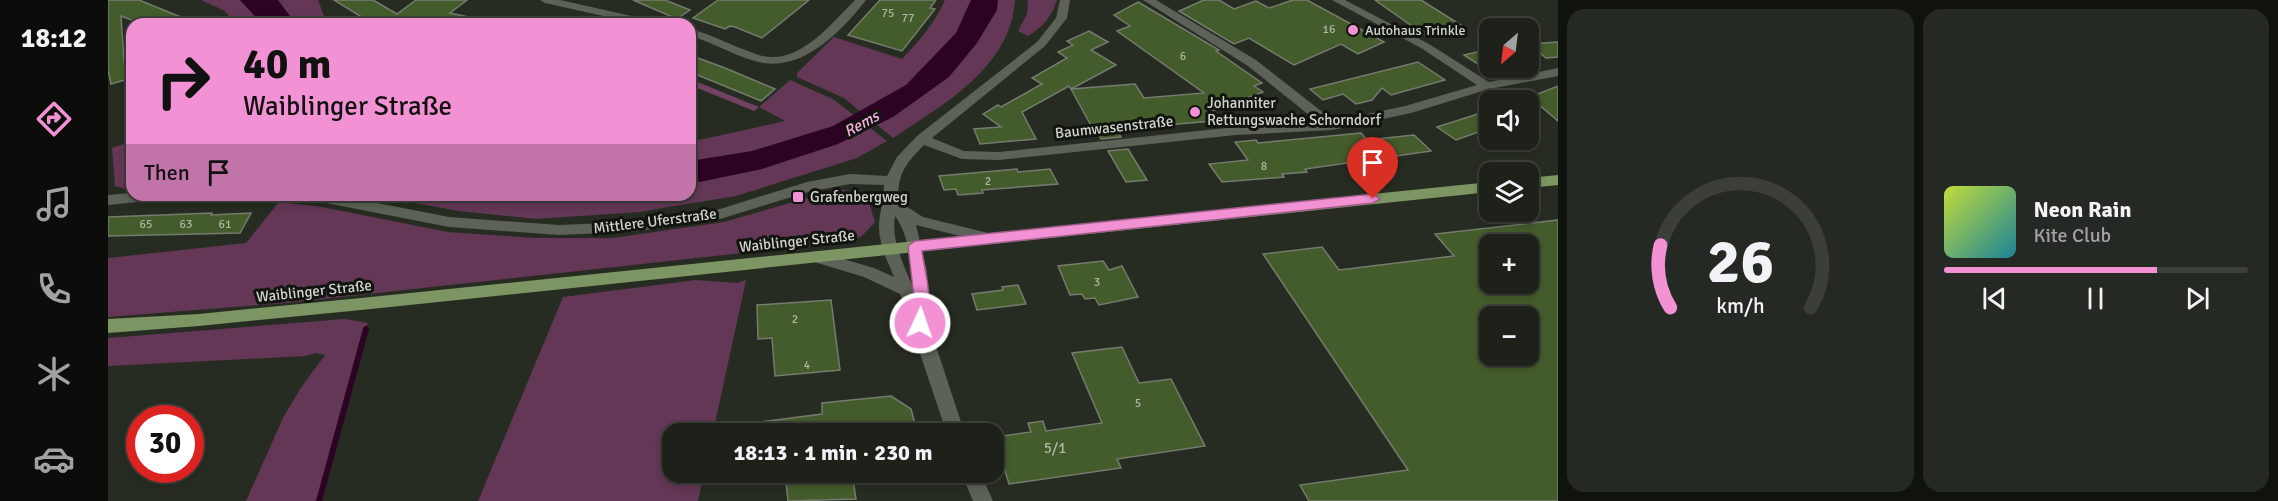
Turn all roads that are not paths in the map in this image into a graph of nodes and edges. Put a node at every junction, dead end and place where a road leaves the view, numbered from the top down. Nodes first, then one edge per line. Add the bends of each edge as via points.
1 (545, 0) edge
2 (859, 0) edge
3 (1065, 0) edge
4 (1148, 0) edge
5 (1337, 0) edge
6 (627, 18) edge
7 (696, 34) edge
8 (1558, 72) edge
9 (1487, 86) junction
10 (1332, 126) junction
11 (922, 139) junction
12 (1558, 180) edge
13 (891, 181) junction
14 (1539, 182) edge
15 (1479, 188) edge
16 (126, 198) edge
17 (108, 200) edge
18 (342, 201) edge
19 (891, 202) junction
20 (992, 238) junction
21 (915, 246) junction
22 (890, 249) junction
23 (816, 257) junction
24 (906, 290) junction
25 (920, 323) junction
26 (108, 326) edge
27 (952, 423) edge
28 (975, 483) edge
29 (982, 501) edge

1 - 6 street
2 - 7 street via 807,50 789,60 759,59
3 - 11 street via 1061,18 1041,44
4 - 10 street via 1252,63
5 - 9 street via 1425,46
8 - 9 street, Baumwasenstraße
9 - 10 street, Baumwasenstraße via 1407,110
10 - 11 street, Baumwasenstraße via 1236,131 999,156 962,155
11 - 13 street via 902,160
12 - 14 main road
13 - 18 street, Mittlere Uferstraße via 850,179 807,187 720,214 631,227 559,230 449,222
13 - 19 street
15 - 20 main road, Waiblinger Straße
16 - 17 street
19 - 20 street via 906,215
19 - 21 street via 907,222
19 - 22 street via 886,227
20 - 21 main road, Waiblinger Straße
21 - 22 main road, Waiblinger Straße
21 - 25 street via 922,297
22 - 23 main road, Waiblinger Straße
22 - 24 street
23 - 24 street via 869,272
23 - 26 main road, Waiblinger Straße
24 - 25 street
25 - 27 street
28 - 29 street

